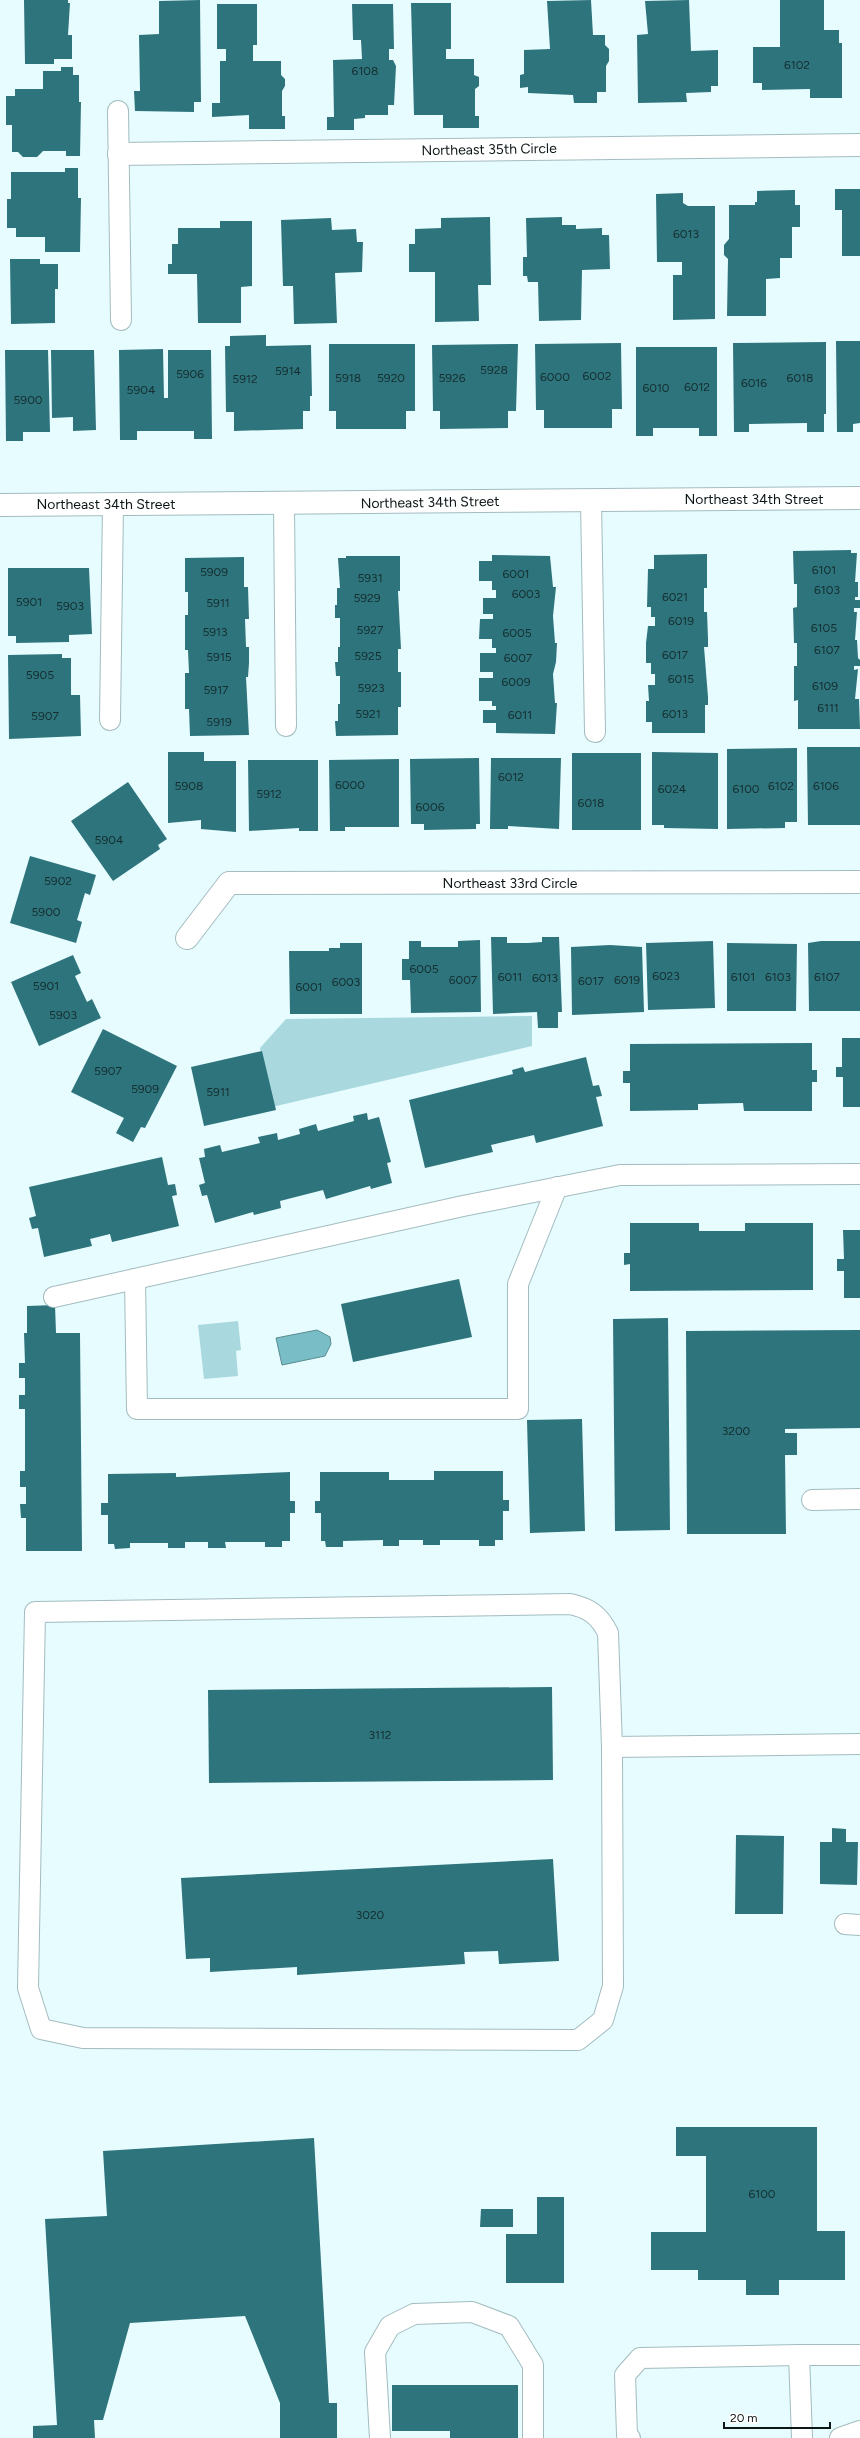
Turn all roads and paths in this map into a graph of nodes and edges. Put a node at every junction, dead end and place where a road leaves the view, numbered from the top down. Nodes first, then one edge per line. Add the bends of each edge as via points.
1 (118, 111) dead end
2 (860, 145) edge
3 (119, 154) junction
4 (121, 320) dead end
5 (860, 498) edge
6 (591, 500) junction
7 (284, 503) junction
8 (112, 504) junction
9 (0, 505) edge
10 (110, 720) dead end
11 (286, 726) dead end
12 (595, 732) dead end
13 (860, 882) edge
14 (187, 938) dead end
15 (860, 1174) edge
16 (557, 1187) junction
17 (135, 1279) junction
18 (54, 1297) dead end
19 (860, 1499) edge
20 (812, 1500) dead end
21 (860, 1744) edge
22 (612, 1747) junction
23 (799, 2355) junction
24 (860, 2355) edge
25 (860, 2432) edge
26 (380, 2438) edge
27 (533, 2438) edge
28 (630, 2438) edge
29 (802, 2438) edge
30 (840, 2438) edge

1 - 3 lane
2 - 3 street, Northeast 35th Circle
3 - 4 lane
5 - 6 street, Northeast 34th Street
6 - 7 street, Northeast 34th Street
6 - 12 lane
7 - 8 street, Northeast 34th Street
7 - 11 lane
8 - 9 street, Northeast 34th Street
8 - 10 lane
13 - 14 street, Northeast 33rd Circle via 229,883
15 - 16 lane via 620,1175
16 - 17 lane
16 - 17 lane via 518,1284 518,1409 137,1409
17 - 18 lane
19 - 20 lane
21 - 22 lane
22 - 22 lane via 608,1633 598,1617 583,1606 570,1604 35,1612 28,1988 41,2029 83,2038 578,2040 603,2020 614,1986
23 - 24 lane
23 - 28 lane via 640,2358 625,2374 627,2435
23 - 29 lane
25 - 30 lane
26 - 27 lane via 375,2352 390,2326 414,2314 472,2312 509,2326 533,2365

